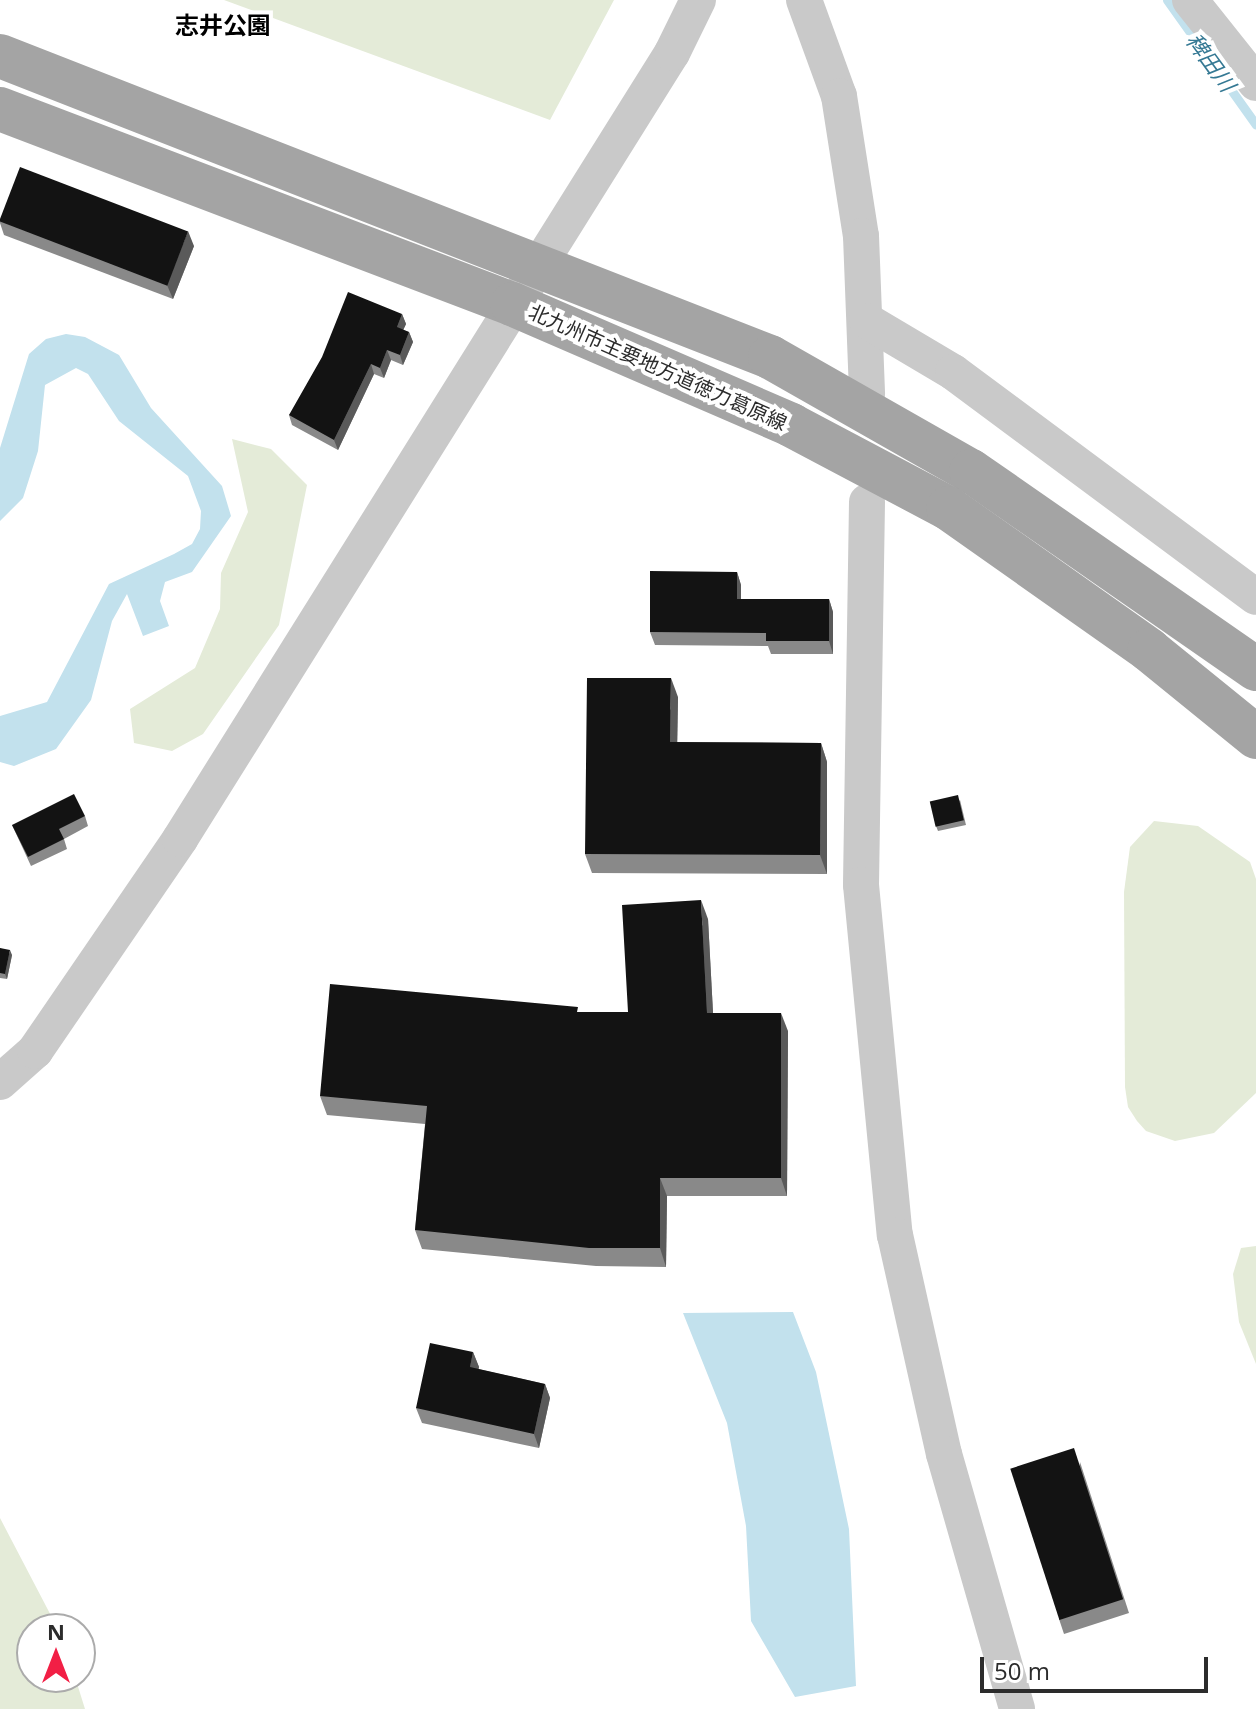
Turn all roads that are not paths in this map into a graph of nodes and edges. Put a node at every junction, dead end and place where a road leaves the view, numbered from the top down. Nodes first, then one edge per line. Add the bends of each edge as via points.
1 (698, 0) edge
2 (804, 0) edge
3 (1190, 0) edge
4 (0, 56) edge
5 (1256, 83) edge
6 (0, 109) edge
7 (538, 264) junction
8 (512, 304) junction
9 (867, 321) junction
10 (867, 394) dead end
11 (867, 502) dead end
12 (1256, 597) edge
13 (1256, 669) edge
14 (1256, 737) edge
15 (0, 1082) edge
16 (1017, 1709) edge

1 - 7 street via 672,53
2 - 9 street via 839,96 861,236
3 - 5 street
4 - 7 main road
6 - 8 main road, 北九州市主要地方道徳力葛原線
7 - 8 street
7 - 13 main road via 770,357 971,471
8 - 14 main road, 北九州市主要地方道徳力葛原線 via 668,367 948,508 1149,650
8 - 15 street via 180,839 35,1051
9 - 10 street
9 - 12 street via 953,372
11 - 16 street via 861,885 895,1235 944,1454

